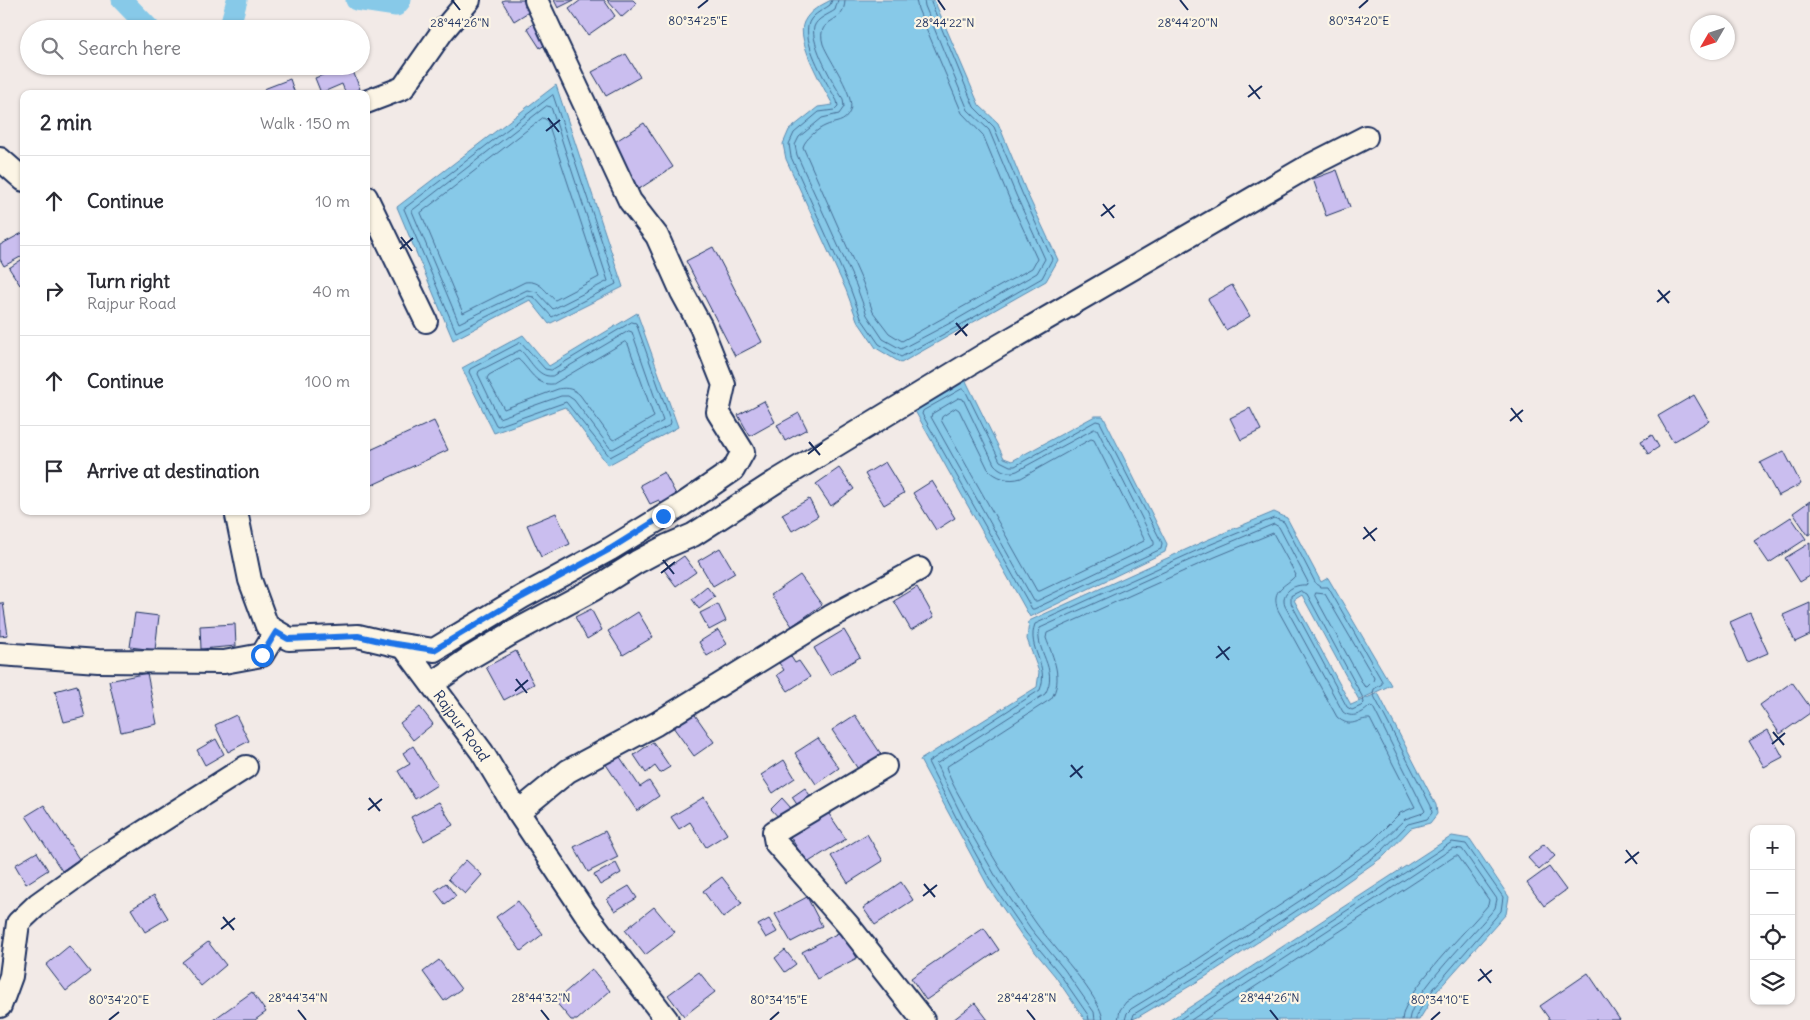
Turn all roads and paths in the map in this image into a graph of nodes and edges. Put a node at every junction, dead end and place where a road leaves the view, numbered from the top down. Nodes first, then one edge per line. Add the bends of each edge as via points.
1 (469, 0) edge
2 (536, 0) edge
3 (370, 100) edge
4 (1366, 137) dead end
5 (0, 159) edge
6 (20, 176) edge
7 (370, 205) edge
8 (426, 321) dead end
9 (237, 515) edge
10 (918, 569) dead end
11 (276, 632) junction
12 (389, 643) junction
13 (0, 654) edge
14 (432, 684) junction
15 (246, 766) dead end
16 (885, 766) dead end
17 (518, 812) junction
18 (0, 1006) edge
19 (667, 1020) edge
20 (924, 1020) edge

1 - 3 street via 403,88
2 - 12 street via 630,201 656,236 701,327 724,385 718,412 743,452 733,470 682,504 434,650
4 - 14 street via 999,346 694,535 637,562 594,590 512,633
5 - 6 street
7 - 8 street
9 - 11 street via 250,580 267,626
10 - 17 street via 830,617 656,724 568,771
11 - 12 street, Rajpur Road via 288,639 358,636
11 - 13 street via 262,655 224,662 98,661
12 - 14 street, Rajpur Road via 404,647
14 - 17 street, Rajpur Road via 482,752
15 - 18 street via 95,863 38,904 18,923 11,976
16 - 20 street via 774,832 776,843 848,925
17 - 19 street, Rajpur Road via 586,914

